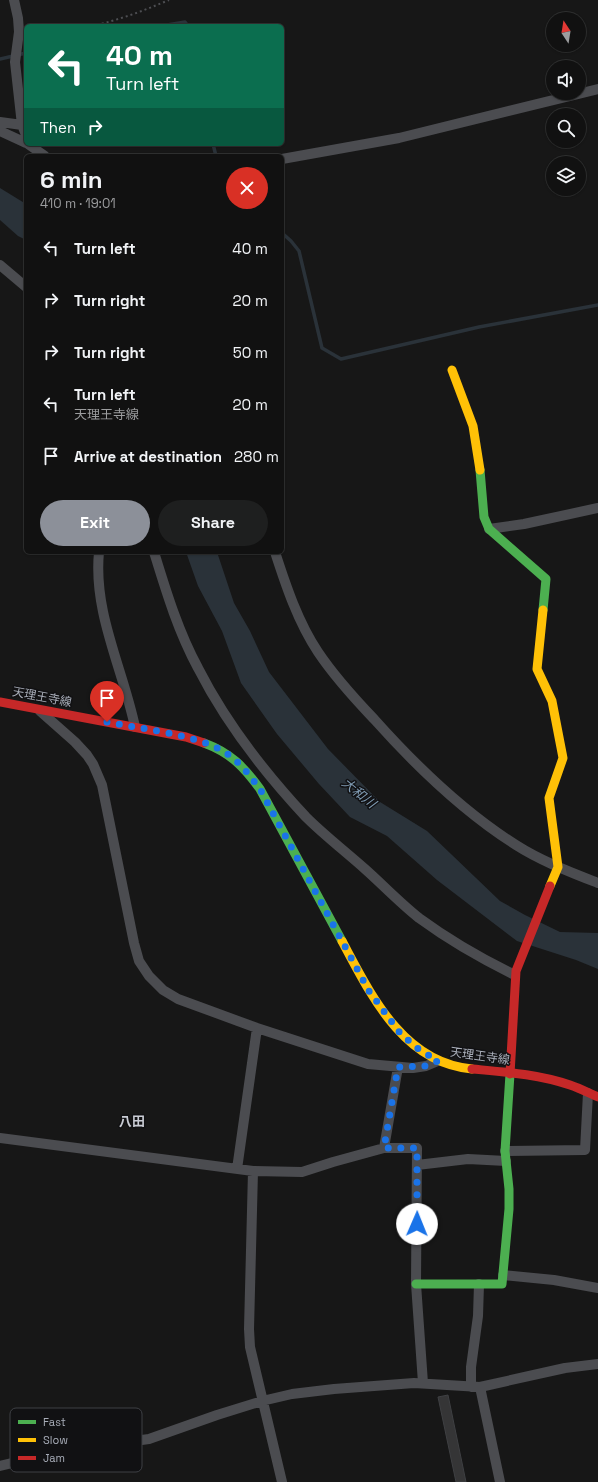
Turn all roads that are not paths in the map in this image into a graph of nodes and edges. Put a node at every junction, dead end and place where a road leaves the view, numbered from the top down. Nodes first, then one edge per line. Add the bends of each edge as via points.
1 (14, 0) edge
2 (598, 89) edge
3 (0, 122) edge
4 (22, 125) junction
5 (24, 130) edge
6 (0, 131) edge
7 (24, 142) edge
8 (31, 146) edge
9 (42, 154) edge
10 (284, 159) edge
11 (0, 265) edge
12 (24, 285) edge
13 (452, 370) dead end
14 (598, 508) edge
15 (489, 529) junction
16 (99, 554) edge
17 (155, 554) edge
18 (276, 554) edge
19 (0, 702) edge
20 (36, 708) junction
21 (135, 727) junction
22 (557, 868) junction
23 (598, 883) edge
24 (516, 973) junction
25 (257, 1028) junction
26 (438, 1061) junction
27 (398, 1067) junction
28 (510, 1072) junction
29 (588, 1093) junction
30 (598, 1097) edge
31 (0, 1138) edge
32 (384, 1148) junction
33 (506, 1156) junction
34 (417, 1165) junction
35 (237, 1169) junction
36 (253, 1171) junction
37 (503, 1275) junction
38 (598, 1277) edge
39 (416, 1284) junction
40 (480, 1284) junction
41 (597, 1287) edge
42 (598, 1364) edge
43 (424, 1383) junction
44 (475, 1387) junction
45 (262, 1401) junction
46 (142, 1439) edge
47 (10, 1464) edge
48 (0, 1466) edge
49 (282, 1482) edge
50 (500, 1482) edge

1 - 4 street via 19,32 15,62
2 - 10 street via 399,138
3 - 4 street
4 - 5 street
6 - 7 street
8 - 9 street
11 - 12 street
13 - 15 street via 473,426 482,480 484,517
14 - 15 street
15 - 22 street via 546,579 536,669 552,701 563,758 549,798
16 - 21 street via 100,591 106,628
17 - 24 street via 177,621 197,667 221,710 248,749 307,818 419,917 494,965
18 - 22 street via 287,588 317,651 366,711 404,752 477,818 517,846
19 - 20 street, 天理王寺線
20 - 21 street, 天理王寺線
20 - 25 street via 75,742 93,764 102,786 134,943 139,961 149,976 163,990 178,999
21 - 26 street, 天理王寺線 via 208,744 226,753 243,767 260,789 369,991 400,1033
22 - 23 street
22 - 24 street
24 - 28 street
25 - 27 street via 368,1064
25 - 35 street
26 - 27 street via 426,1066
26 - 28 street, 天理王寺線 via 462,1068
27 - 32 street
28 - 29 street, 天理王寺線 via 549,1078
28 - 33 street
29 - 30 street, 天理王寺線
29 - 33 street via 585,1150
31 - 35 street
32 - 34 street via 417,1148
32 - 36 street via 302,1172
33 - 34 street
33 - 37 street via 509,1209
34 - 39 street
35 - 36 street
36 - 45 street via 249,1329 250,1347
37 - 40 street via 502,1284
37 - 41 street
38 - 41 street
39 - 40 street
39 - 43 street
40 - 44 street via 471,1367
42 - 44 street via 565,1368
43 - 44 street
43 - 45 street via 311,1391
44 - 50 street
45 - 46 street
45 - 49 street
47 - 48 street

